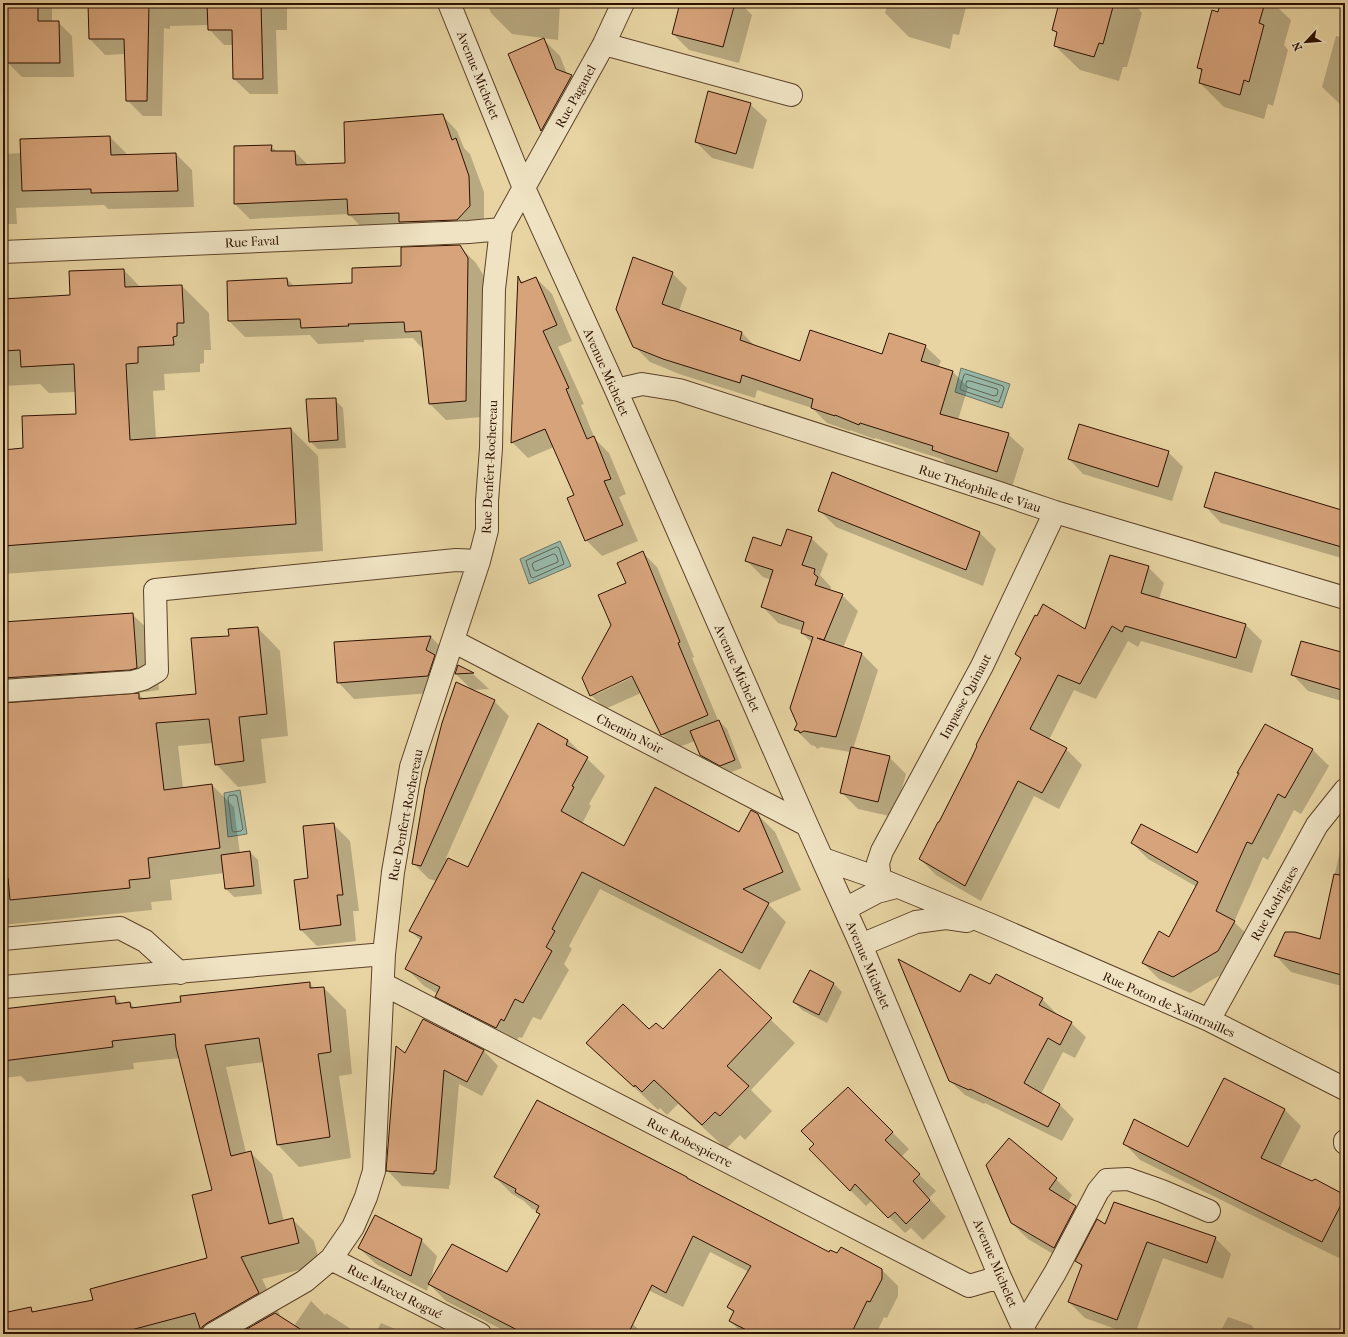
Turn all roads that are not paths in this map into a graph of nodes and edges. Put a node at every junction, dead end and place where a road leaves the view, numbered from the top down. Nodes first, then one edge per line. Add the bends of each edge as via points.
1 (449, 3) edge
2 (623, 3) edge
3 (604, 44) junction
4 (791, 95) dead end
5 (524, 188) junction
6 (501, 229) junction
7 (3, 252) edge
8 (616, 390) junction
9 (1055, 512) junction
10 (479, 561) junction
11 (1345, 598) edge
12 (453, 641) junction
13 (3, 691) edge
14 (1345, 790) edge
15 (807, 825) junction
16 (823, 859) junction
17 (888, 883) junction
18 (845, 909) junction
19 (991, 925) junction
20 (3, 939) edge
21 (861, 945) junction
22 (384, 954) junction
23 (180, 973) junction
24 (383, 984) junction
25 (3, 987) edge
26 (1209, 1020) junction
27 (1345, 1089) edge
28 (1209, 1210) dead end
29 (331, 1260) junction
30 (1000, 1277) junction
31 (1025, 1330) edge
32 (213, 1334) edge
33 (480, 1334) edge

1 - 5 street, Avenue Michelet
2 - 3 street, Rue Paganel
3 - 4 street
3 - 5 street, Rue Paganel
5 - 6 street, Rue Denfert-Rochereau
5 - 8 street, Avenue Michelet
6 - 7 street, Rue Faval
6 - 10 street, Rue Denfert-Rochereau via 494,289 487,530
8 - 9 street, Rue Théophile de Viau via 642,384 679,390
8 - 15 street, Avenue Michelet
9 - 11 street, Rue Théophile de Viau
9 - 17 street, Impasse Quinaut via 982,666 882,851 878,863
10 - 12 street, Rue Denfert-Rochereau
10 - 13 street via 456,560 155,590 156,671 132,682
12 - 15 street, Chemin Noir
12 - 22 street, Rue Denfert-Rochereau via 411,767 393,872
14 - 26 street, Rue Rodrigues via 1317,825
15 - 16 street, Avenue Michelet
16 - 17 street, Rue Poton de Xaintrailles
16 - 18 street, Avenue Michelet
17 - 18 street via 877,892
17 - 19 street, Rue Poton de Xaintrailles
18 - 21 street, Avenue Michelet
19 - 21 street, Rue Poton de Xaintrailles via 946,918 916,922
19 - 26 street, Rue Poton de Xaintrailles
20 - 23 street via 120,928 145,941
21 - 30 street, Avenue Michelet
22 - 23 street
22 - 24 street, Rue Denfert-Rochereau
23 - 25 street
24 - 29 street, Rue Denfert-Rochereau via 374,1171 353,1227
24 - 30 street, Rue Robespierre via 969,1286
26 - 27 street, Rue Poton de Xaintrailles
28 - 31 street via 1128,1179 1107,1180 1098,1191
29 - 32 street, Rue Denfert-Rochereau via 305,1281
29 - 33 street, Rue Marcel Rogué
30 - 31 street, Avenue Michelet

